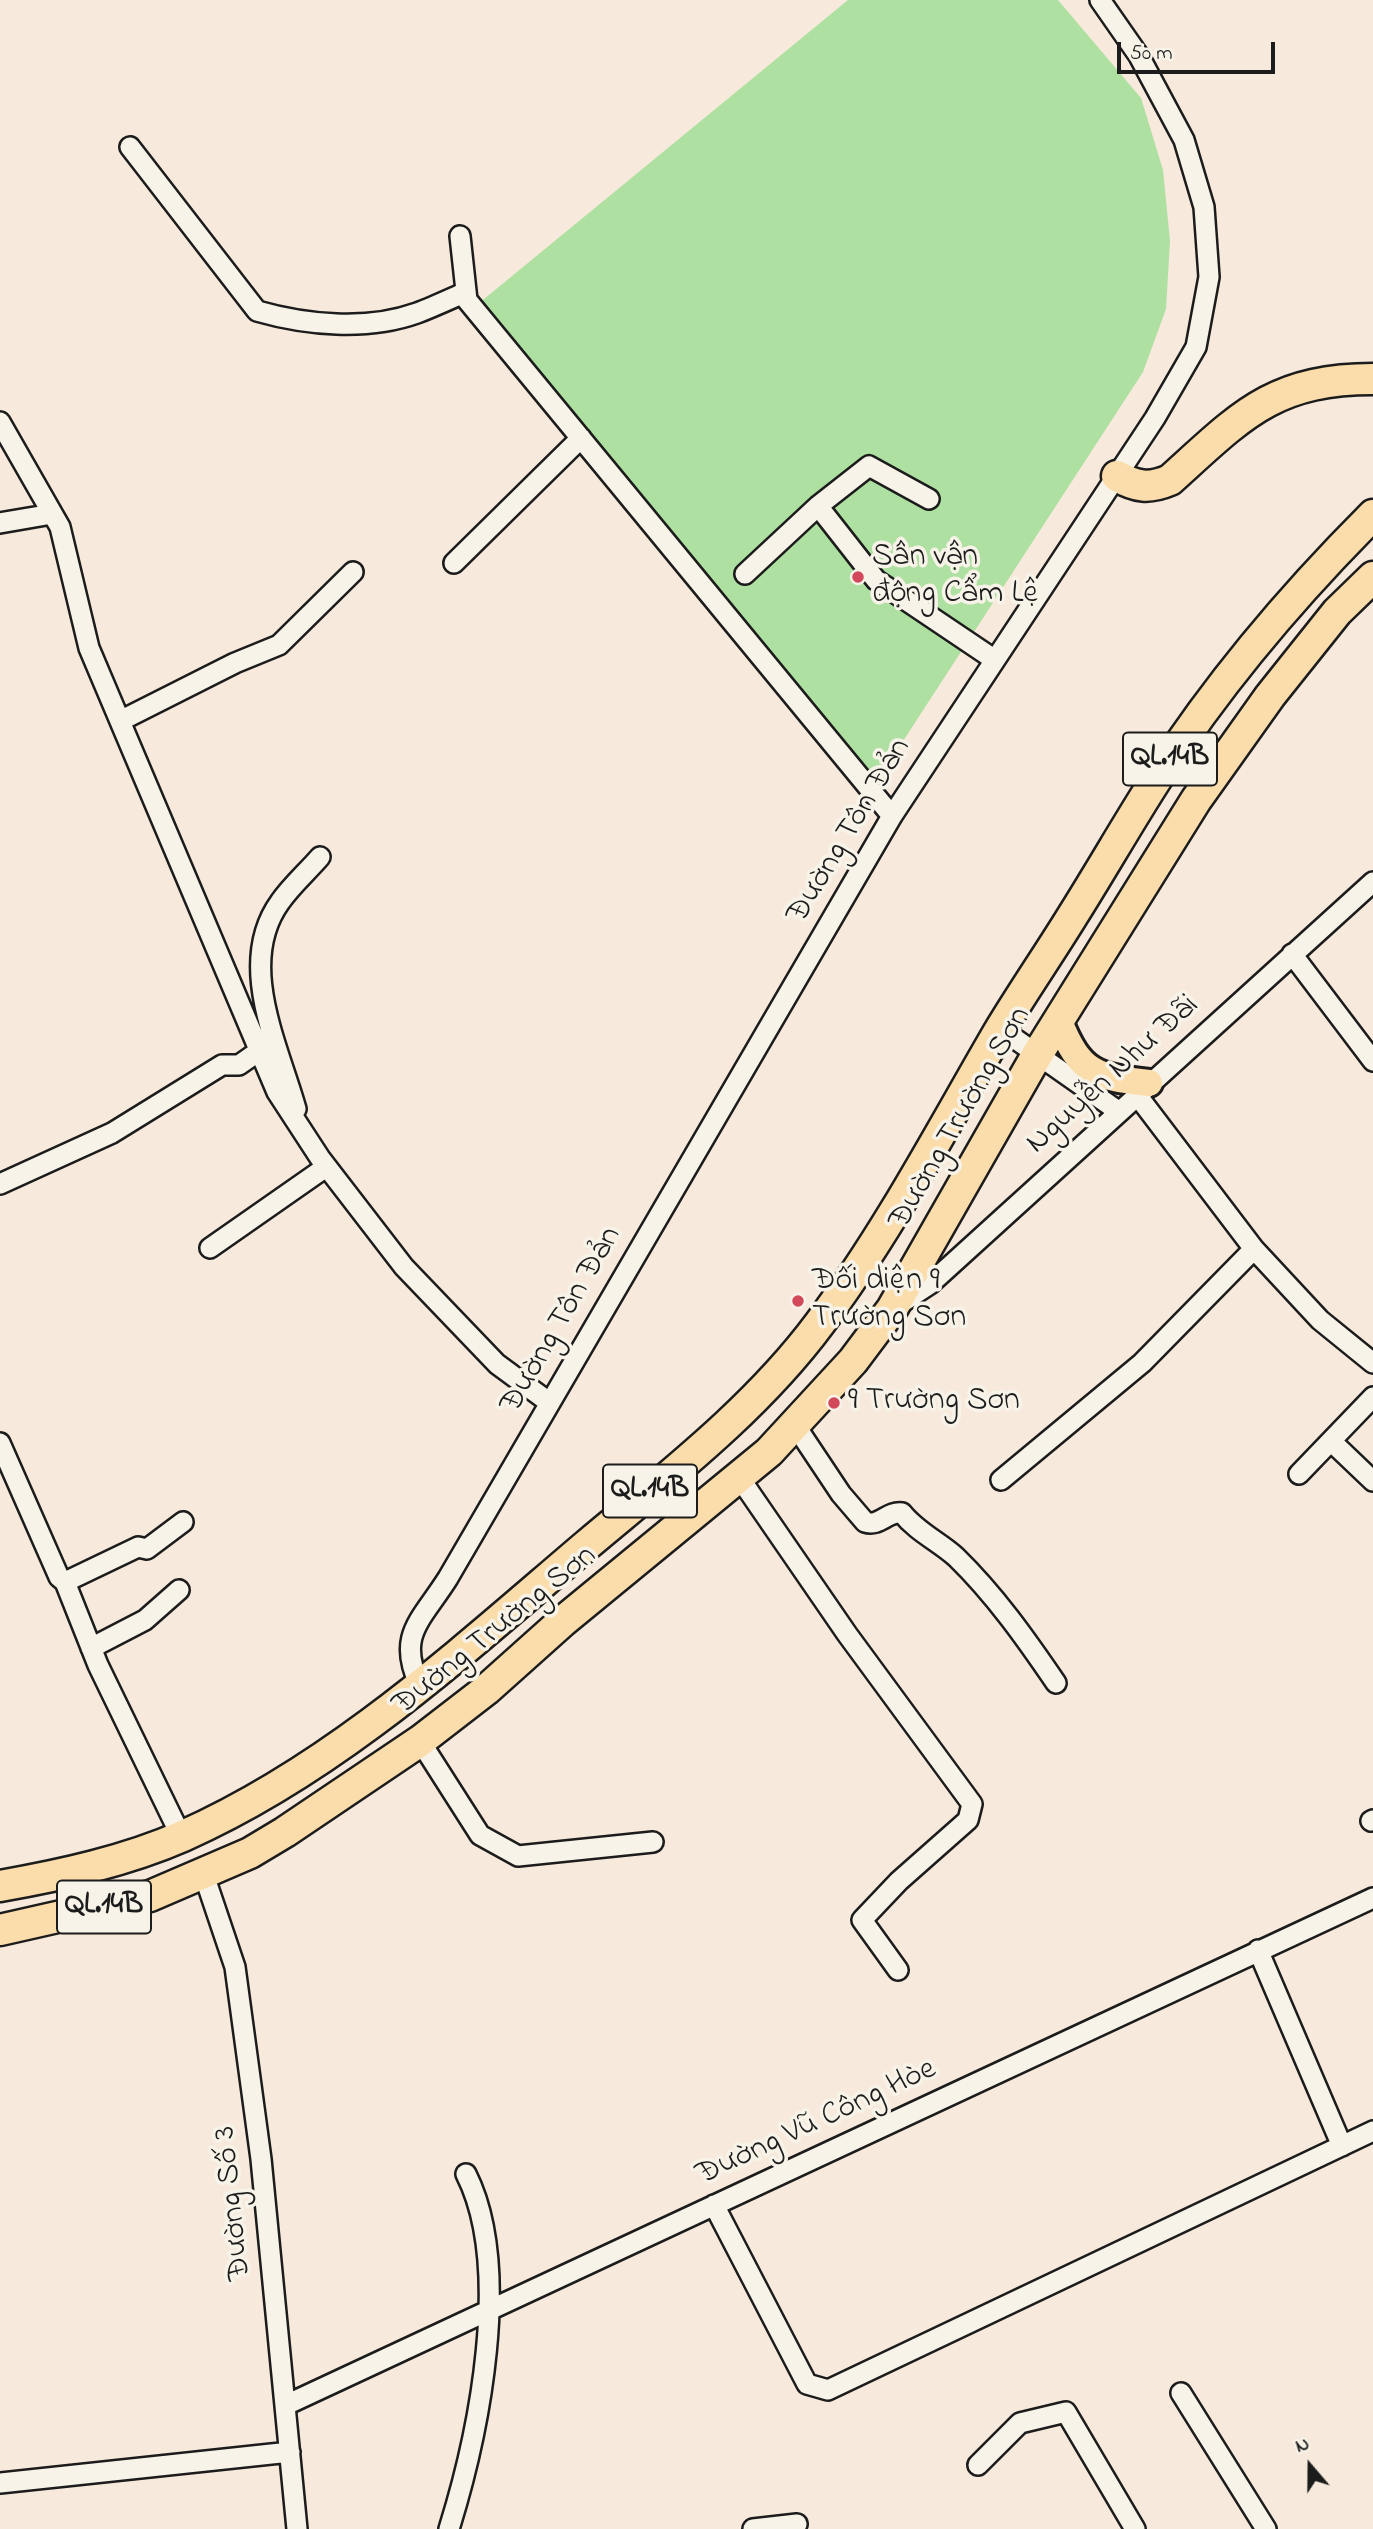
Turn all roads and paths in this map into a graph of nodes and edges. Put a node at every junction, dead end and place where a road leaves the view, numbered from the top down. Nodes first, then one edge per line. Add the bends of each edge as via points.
1 (1100, 0) edge
2 (131, 147) dead end
3 (460, 236) dead end
4 (466, 292) junction
5 (1373, 379) edge
6 (0, 422) edge
7 (581, 438) junction
8 (1117, 477) junction
9 (929, 499) dead end
10 (818, 506) junction
11 (52, 514) junction
12 (1373, 515) edge
13 (0, 523) edge
14 (454, 563) dead end
15 (353, 572) dead end
16 (745, 574) dead end
17 (1373, 577) edge
18 (995, 660) junction
19 (120, 721) junction
20 (892, 816) junction
21 (320, 857) dead end
22 (1373, 881) edge
23 (1292, 954) junction
24 (1059, 1021) junction
25 (1001, 1029) junction
26 (260, 1051) junction
27 (1037, 1055) junction
28 (1373, 1061) edge
29 (1143, 1089) junction
30 (1118, 1111) junction
31 (301, 1130) junction
32 (326, 1167) junction
33 (0, 1184) edge
34 (210, 1248) dead end
35 (1254, 1249) junction
36 (892, 1309) junction
37 (1373, 1363) edge
38 (1373, 1398) edge
39 (550, 1403) junction
40 (795, 1425) junction
41 (1331, 1441) junction
42 (0, 1443) edge
43 (1299, 1474) dead end
44 (739, 1477) junction
45 (1001, 1480) dead end
46 (1373, 1481) edge
47 (183, 1522) dead end
48 (65, 1582) junction
49 (179, 1590) dead end
50 (91, 1648) junction
51 (1056, 1683) dead end
52 (420, 1686) junction
53 (420, 1741) junction
54 (181, 1836) junction
55 (653, 1842) dead end
56 (204, 1875) junction
57 (2, 1883) edge
58 (1373, 1898) edge
59 (0, 1930) edge
60 (1258, 1950) junction
61 (898, 1970) dead end
62 (1373, 2131) edge
63 (1342, 2146) junction
64 (466, 2174) dead end
65 (714, 2205) junction
66 (490, 2309) junction
67 (1181, 2393) dead end
68 (286, 2405) junction
69 (290, 2452) junction
70 (978, 2465) dead end
71 (0, 2483) edge
72 (797, 2524) dead end
73 (297, 2529) edge
74 (449, 2529) edge
75 (753, 2529) edge
76 (1135, 2529) edge
77 (1266, 2529) edge

1 - 8 street, Đường Tôn Đản via 1139,56 1184,140 1204,207 1209,277 1196,347
2 - 4 street via 257,311 321,324 370,321 414,314
3 - 4 street
4 - 7 street via 467,300
5 - 8 highway via 1335,380 1276,396 1243,414 1170,480 1158,485 1132,485
6 - 11 street
7 - 14 street
7 - 20 street
8 - 18 street, Đường Tôn Đản
9 - 10 street via 869,466
10 - 16 street
10 - 18 street via 876,580
11 - 13 street
11 - 19 street via 60,527 89,648
12 - 25 highway, Đường Trường Sơn / QL.14B via 1305,583 1232,673 1159,775
15 - 19 street via 279,645
17 - 24 highway, Đường Trường Sơn / QL.14B via 1337,612 1270,696 1196,800
18 - 20 street, Đường Tôn Đản
19 - 26 street
20 - 39 street, Đường Tôn Đản
21 - 31 street via 279,903 259,953 267,1018
22 - 23 street, Nguyễn Như Đãi
23 - 28 street
23 - 29 street, Nguyễn Như Đãi
24 - 27 highway, Đường Trường Sơn / QL.14B
24 - 29 main road via 1071,1050 1091,1072
25 - 27 street
25 - 52 highway, Đường Trường Sơn / QL.14B via 909,1189 797,1353 758,1395 649,1492
26 - 31 street via 277,1092
26 - 33 street via 239,1065 222,1065 111,1133
27 - 30 street
27 - 36 highway, Đường Trường Sơn / QL.14B
29 - 30 street, Nguyễn Như Đãi
29 - 35 street
30 - 36 street, Nguyễn Như Đãi via 930,1284
31 - 32 street
32 - 34 street
32 - 39 street via 404,1267 497,1364
35 - 37 street via 1320,1320
35 - 45 street via 1142,1363
36 - 40 highway, Đường Trường Sơn / QL.14B
38 - 41 street
39 - 52 street, Đường Tôn Đản via 410,1639 409,1662
40 - 44 highway, Đường Trường Sơn / QL.14B
40 - 51 street via 865,1522 876,1523 902,1513 954,1556 1016,1625
41 - 43 street
41 - 46 street
42 - 48 street
44 - 53 highway, Đường Trường Sơn / QL.14B
44 - 61 street via 972,1804 968,1820 862,1920
47 - 48 street via 147,1549 138,1547
48 - 50 street
49 - 50 street via 145,1620
50 - 54 street
52 - 54 highway, Đường Trường Sơn / QL.14B via 293,1779
53 - 55 street via 480,1835 518,1856
53 - 56 highway, Đường Trường Sơn / QL.14B via 285,1832
54 - 57 highway, Đường Trường Sơn / QL.14B via 83,1869
56 - 59 highway, Đường Trường Sơn / QL.14B via 150,1896
56 - 68 street, Đường Số 3 via 235,1967 261,2159
58 - 60 street, Đường Vũ Công Hòe
60 - 63 street
60 - 65 street, Đường Vũ Công Hòe
62 - 63 street
63 - 65 street via 828,2390 807,2384
64 - 66 street via 482,2223
65 - 66 street, Đường Vũ Công Hòe
66 - 68 street, Đường Vũ Công Hòe
66 - 74 street via 482,2378
67 - 77 street
68 - 69 street, Đường Số 3
69 - 71 street
69 - 73 street, Đường Số 3
70 - 76 street via 1020,2423 1066,2412
72 - 75 street

